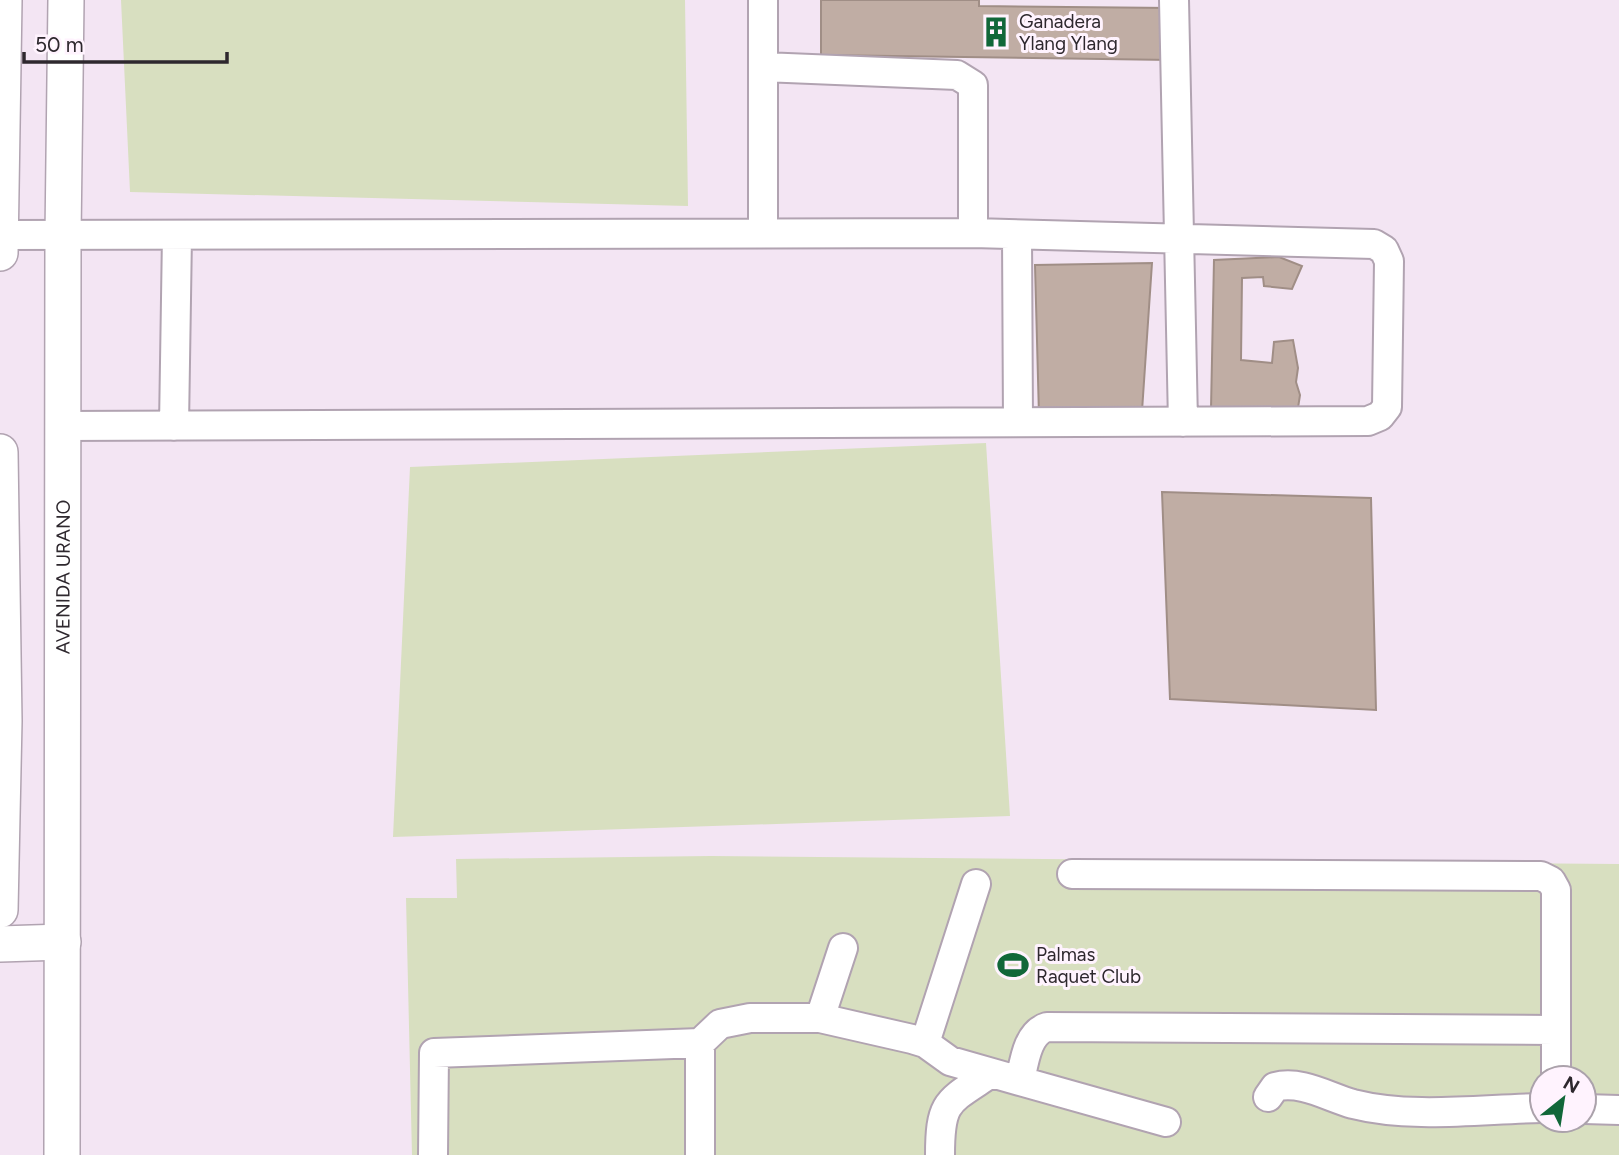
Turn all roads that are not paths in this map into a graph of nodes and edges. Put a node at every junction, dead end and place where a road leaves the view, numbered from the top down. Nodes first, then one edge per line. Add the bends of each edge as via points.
1 (4, 0) edge
2 (66, 0) edge
3 (762, 0) edge
4 (1174, 0) edge
5 (763, 67) junction
6 (764, 233) junction
7 (973, 233) junction
8 (0, 235) edge
9 (177, 235) junction
10 (1017, 235) junction
11 (63, 236) junction
12 (1177, 240) junction
13 (0, 253) edge
14 (1018, 422) junction
15 (1183, 422) junction
16 (62, 426) junction
17 (174, 426) junction
18 (0, 452) edge
19 (2, 721) edge
20 (1072, 874) dead end
21 (976, 884) dead end
22 (0, 910) edge
23 (62, 942) junction
24 (0, 944) edge
25 (843, 948) dead end
26 (820, 1018) junction
27 (1554, 1030) junction
28 (700, 1043) junction
29 (925, 1043) junction
30 (950, 1061) junction
31 (1555, 1064) edge
32 (991, 1073) junction
33 (1020, 1081) junction
34 (1268, 1097) dead end
35 (953, 1099) junction
36 (1528, 1108) edge
37 (1598, 1109) edge
38 (1619, 1110) edge
39 (1166, 1122) dead end
40 (62, 1155) edge
41 (433, 1155) edge
42 (700, 1155) edge
43 (940, 1155) edge

1 - 8 main road
2 - 11 main road, AVENIDA URANO
3 - 5 street
4 - 12 street
5 - 6 street
5 - 7 street via 967,79 973,85
6 - 7 street
6 - 9 street
7 - 10 street
8 - 11 street
8 - 13 main road
9 - 11 street
9 - 17 street
10 - 12 street
10 - 14 street
11 - 16 main road, AVENIDA URANO
12 - 15 street
12 - 15 street via 1374,244 1384,250 1389,261 1387,407 1380,416 1368,422
14 - 15 street
14 - 17 street
16 - 17 street
16 - 23 main road, AVENIDA URANO
18 - 19 main road
19 - 22 main road
20 - 27 street via 1541,876 1556,890
21 - 29 street
23 - 24 main road
23 - 40 main road, AVENIDA URANO
25 - 26 street
26 - 28 street via 750,1018 720,1024
26 - 29 street
27 - 31 street
27 - 33 street via 1047,1027 1034,1036
28 - 41 street via 434,1053
28 - 42 street
29 - 30 street
30 - 32 street
30 - 35 street
32 - 33 street
32 - 35 street
33 - 39 street
34 - 36 street via 1275,1087 1289,1083 1355,1104 1404,1111
35 - 43 street via 940,1119
37 - 38 street

